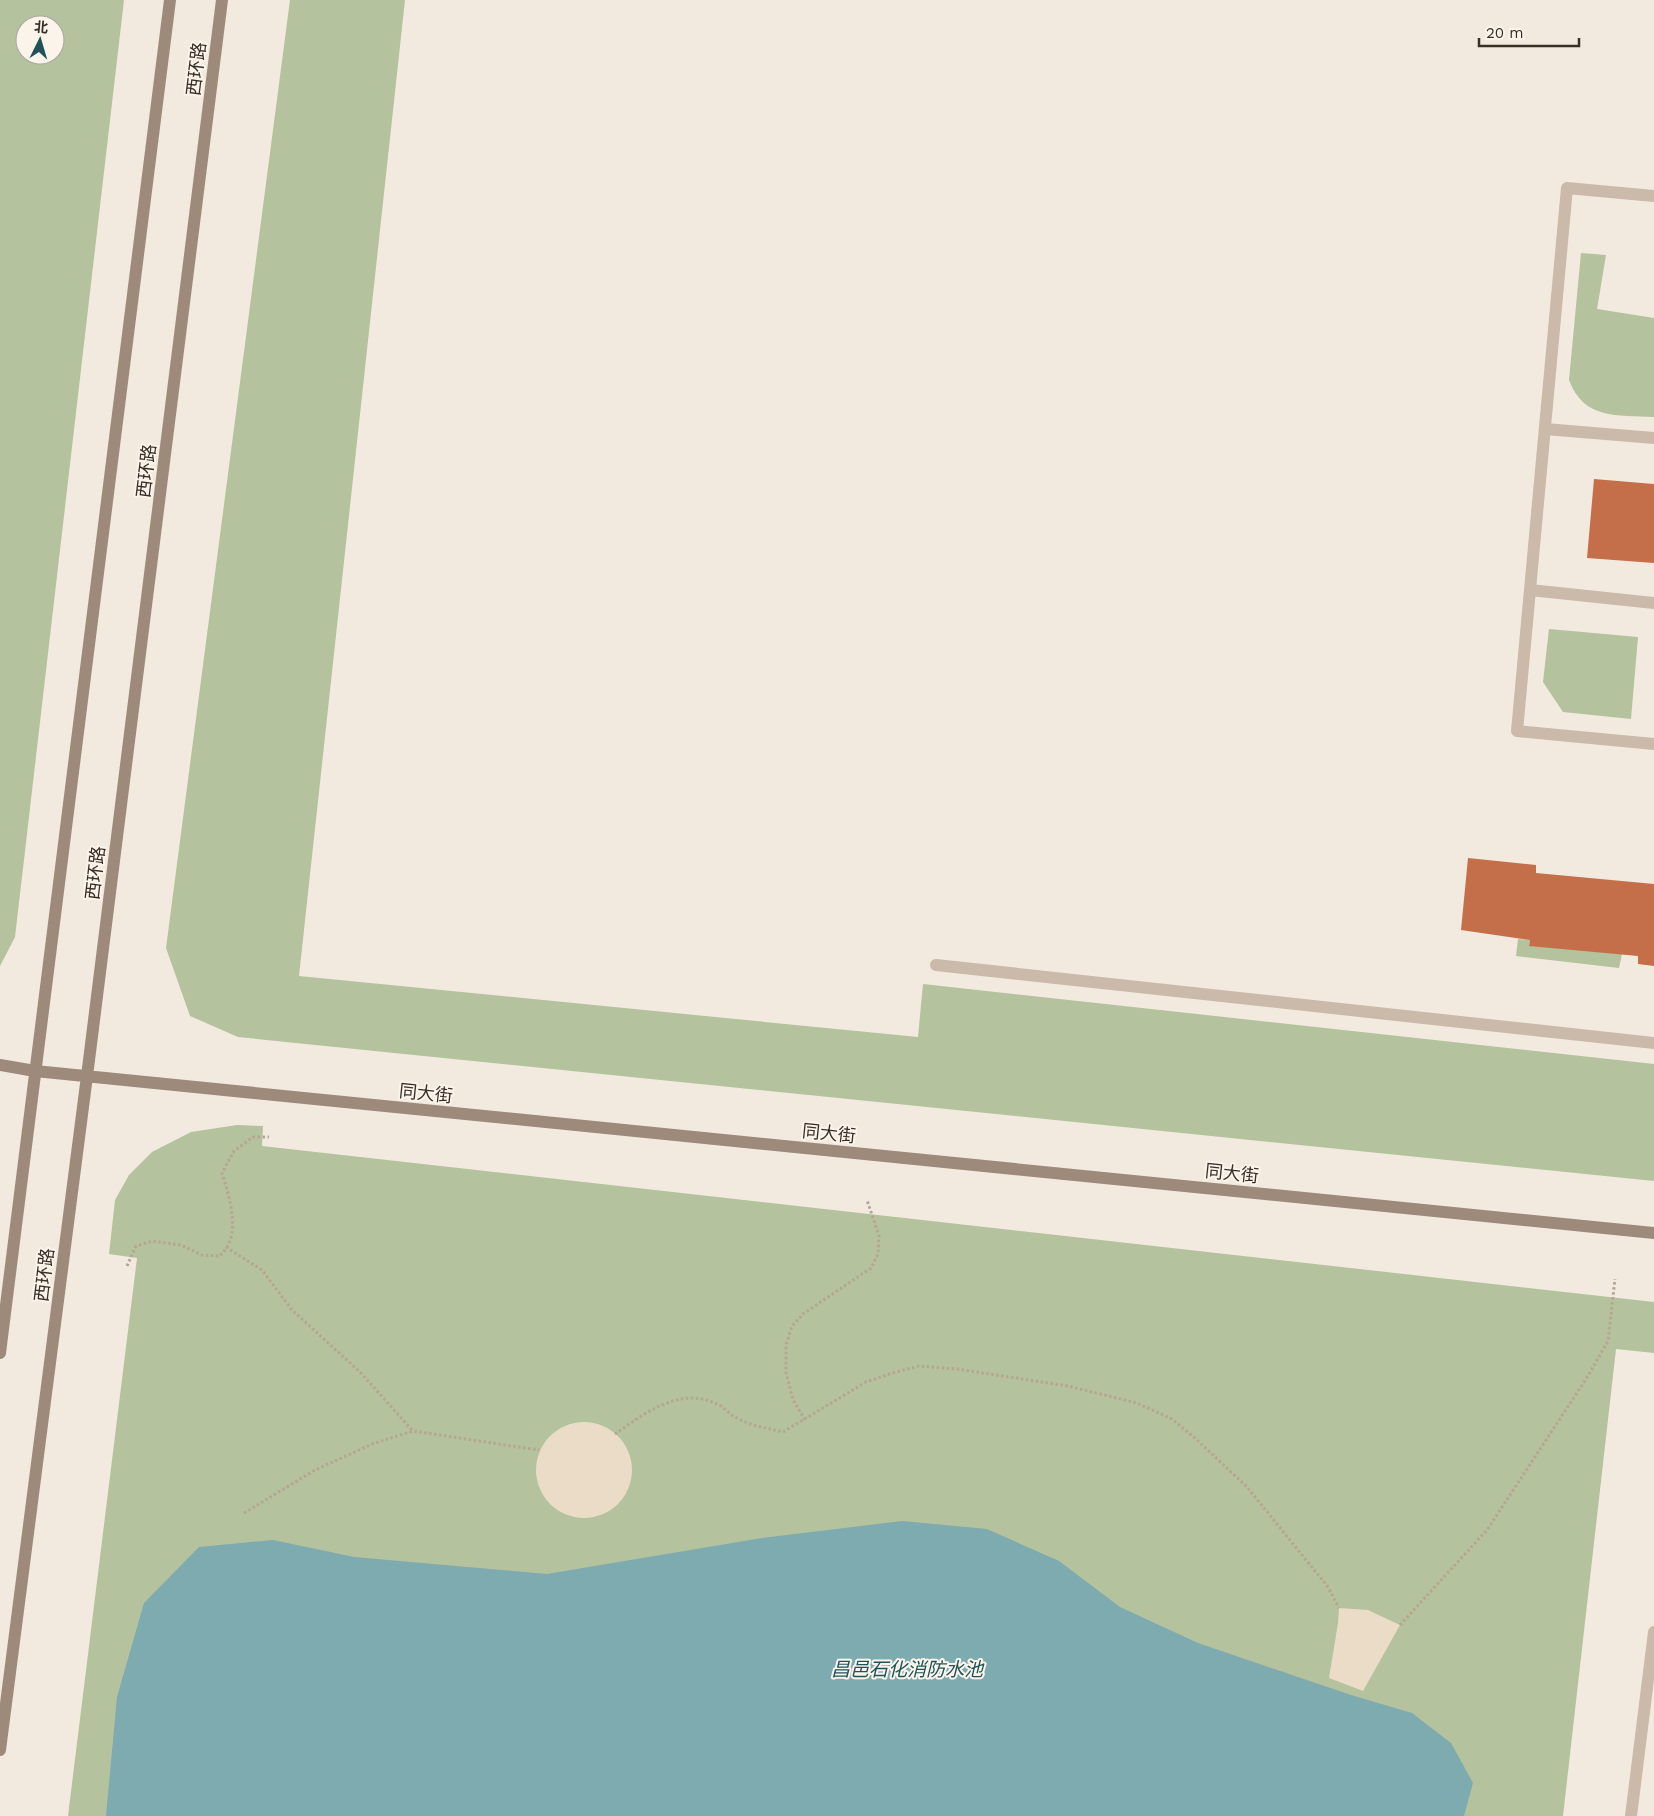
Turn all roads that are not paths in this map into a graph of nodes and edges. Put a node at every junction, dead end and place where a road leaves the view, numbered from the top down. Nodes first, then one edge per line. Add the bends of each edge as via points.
1 (170, 0) edge
2 (222, 0) edge
3 (1654, 196) edge
4 (1545, 429) junction
5 (1654, 438) edge
6 (1530, 590) junction
7 (1654, 602) edge
8 (1654, 744) edge
9 (936, 965) dead end
10 (1654, 1043) edge
11 (0, 1065) edge
12 (35, 1071) junction
13 (87, 1076) junction
14 (1654, 1233) edge
15 (0, 1353) edge
16 (1654, 1632) edge
17 (0, 1748) edge
18 (1631, 1816) edge

1 - 12 main road, 西环路
2 - 13 main road, 西环路
3 - 4 lane via 1567,188
4 - 5 lane
4 - 6 lane
6 - 7 lane
6 - 8 lane via 1517,731
9 - 10 lane
11 - 12 main road, 同大街
12 - 13 main road, 同大街
12 - 15 main road, 西环路
13 - 14 main road, 同大街
13 - 17 main road, 西环路
16 - 18 lane

